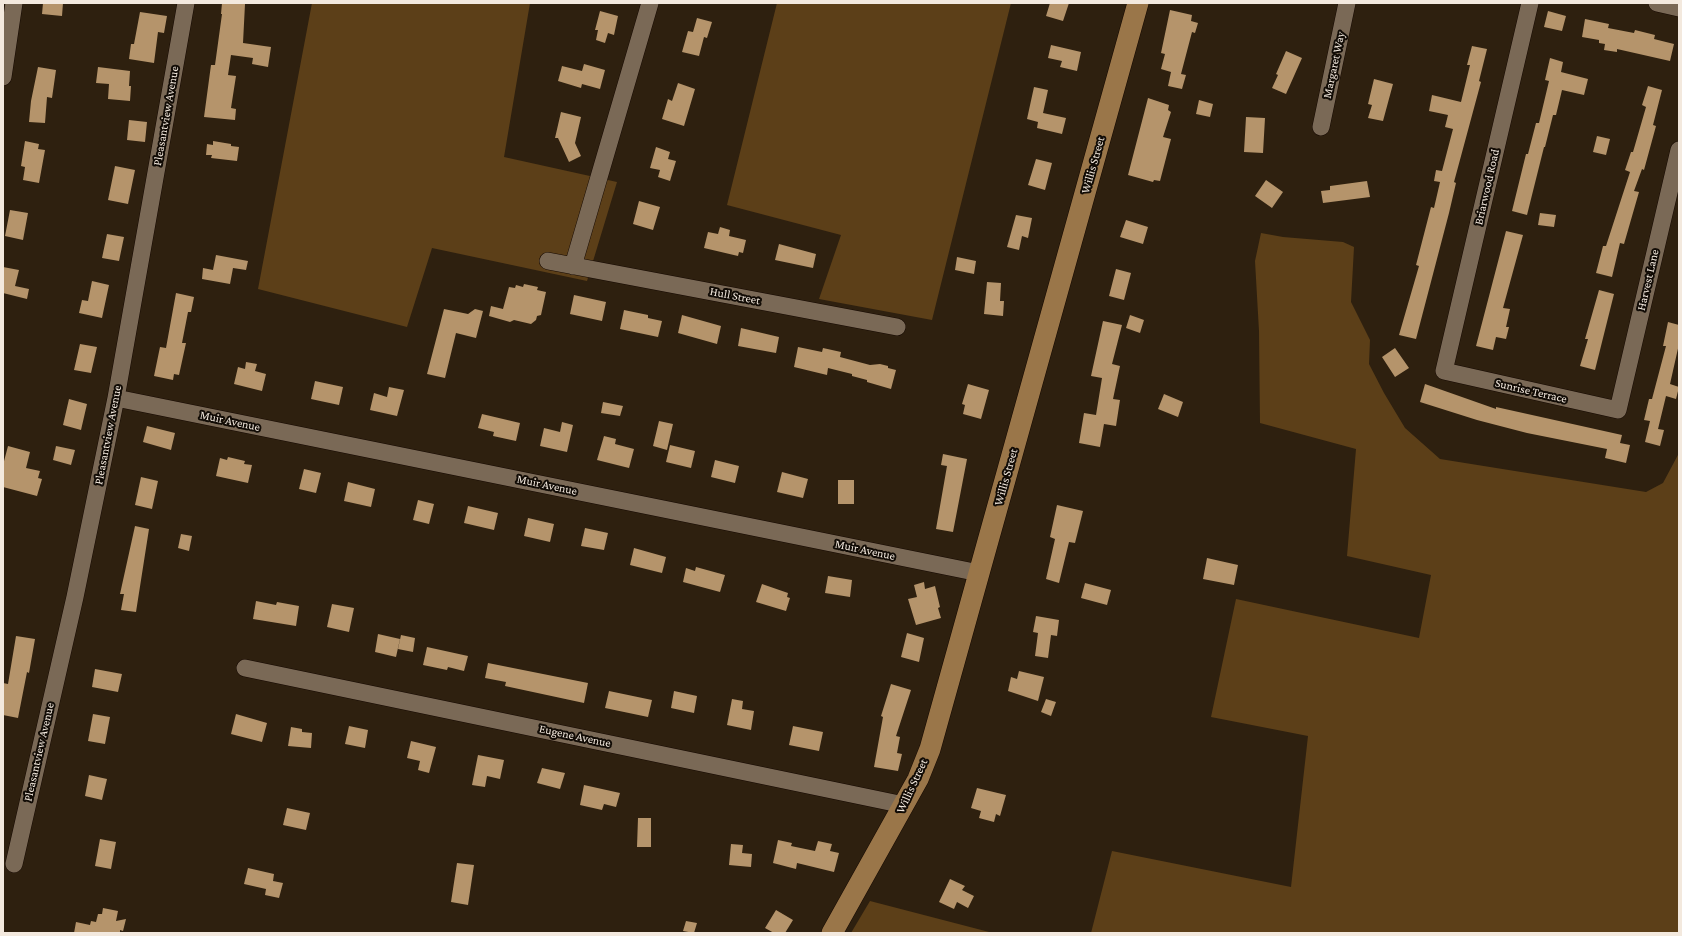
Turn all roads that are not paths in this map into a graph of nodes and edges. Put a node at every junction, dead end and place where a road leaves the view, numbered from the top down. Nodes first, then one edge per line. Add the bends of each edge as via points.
1 (14, 3) edge
2 (186, 3) edge
3 (650, 3) edge
4 (1138, 3) edge
5 (1347, 3) edge
6 (1530, 3) edge
7 (1658, 3) edge
8 (1679, 8) edge
9 (3, 77) edge
10 (1321, 126) dead end
11 (1679, 150) edge
12 (548, 261) dead end
13 (573, 266) junction
14 (897, 327) dead end
15 (1444, 372) joint
16 (116, 398) junction
17 (1618, 410) joint
18 (979, 573) junction
19 (245, 668) dead end
20 (904, 805) junction
21 (14, 864) dead end
22 (832, 933) edge

1 - 9 street
2 - 16 street, Pleasantview Avenue
3 - 13 street
4 - 18 main road, Willis Street
5 - 10 street, Margaret Way
6 - 15 street, Briarwood Road
7 - 8 street
11 - 17 street, Harvest Lane
12 - 13 street, Hull Street
13 - 14 street, Hull Street
15 - 17 street, Sunrise Terrace
16 - 18 street, Muir Avenue
16 - 21 street, Pleasantview Avenue via 75,597
18 - 20 main road, Willis Street via 938,723 918,779
19 - 20 street, Eugene Avenue
20 - 22 main road, Willis Street

